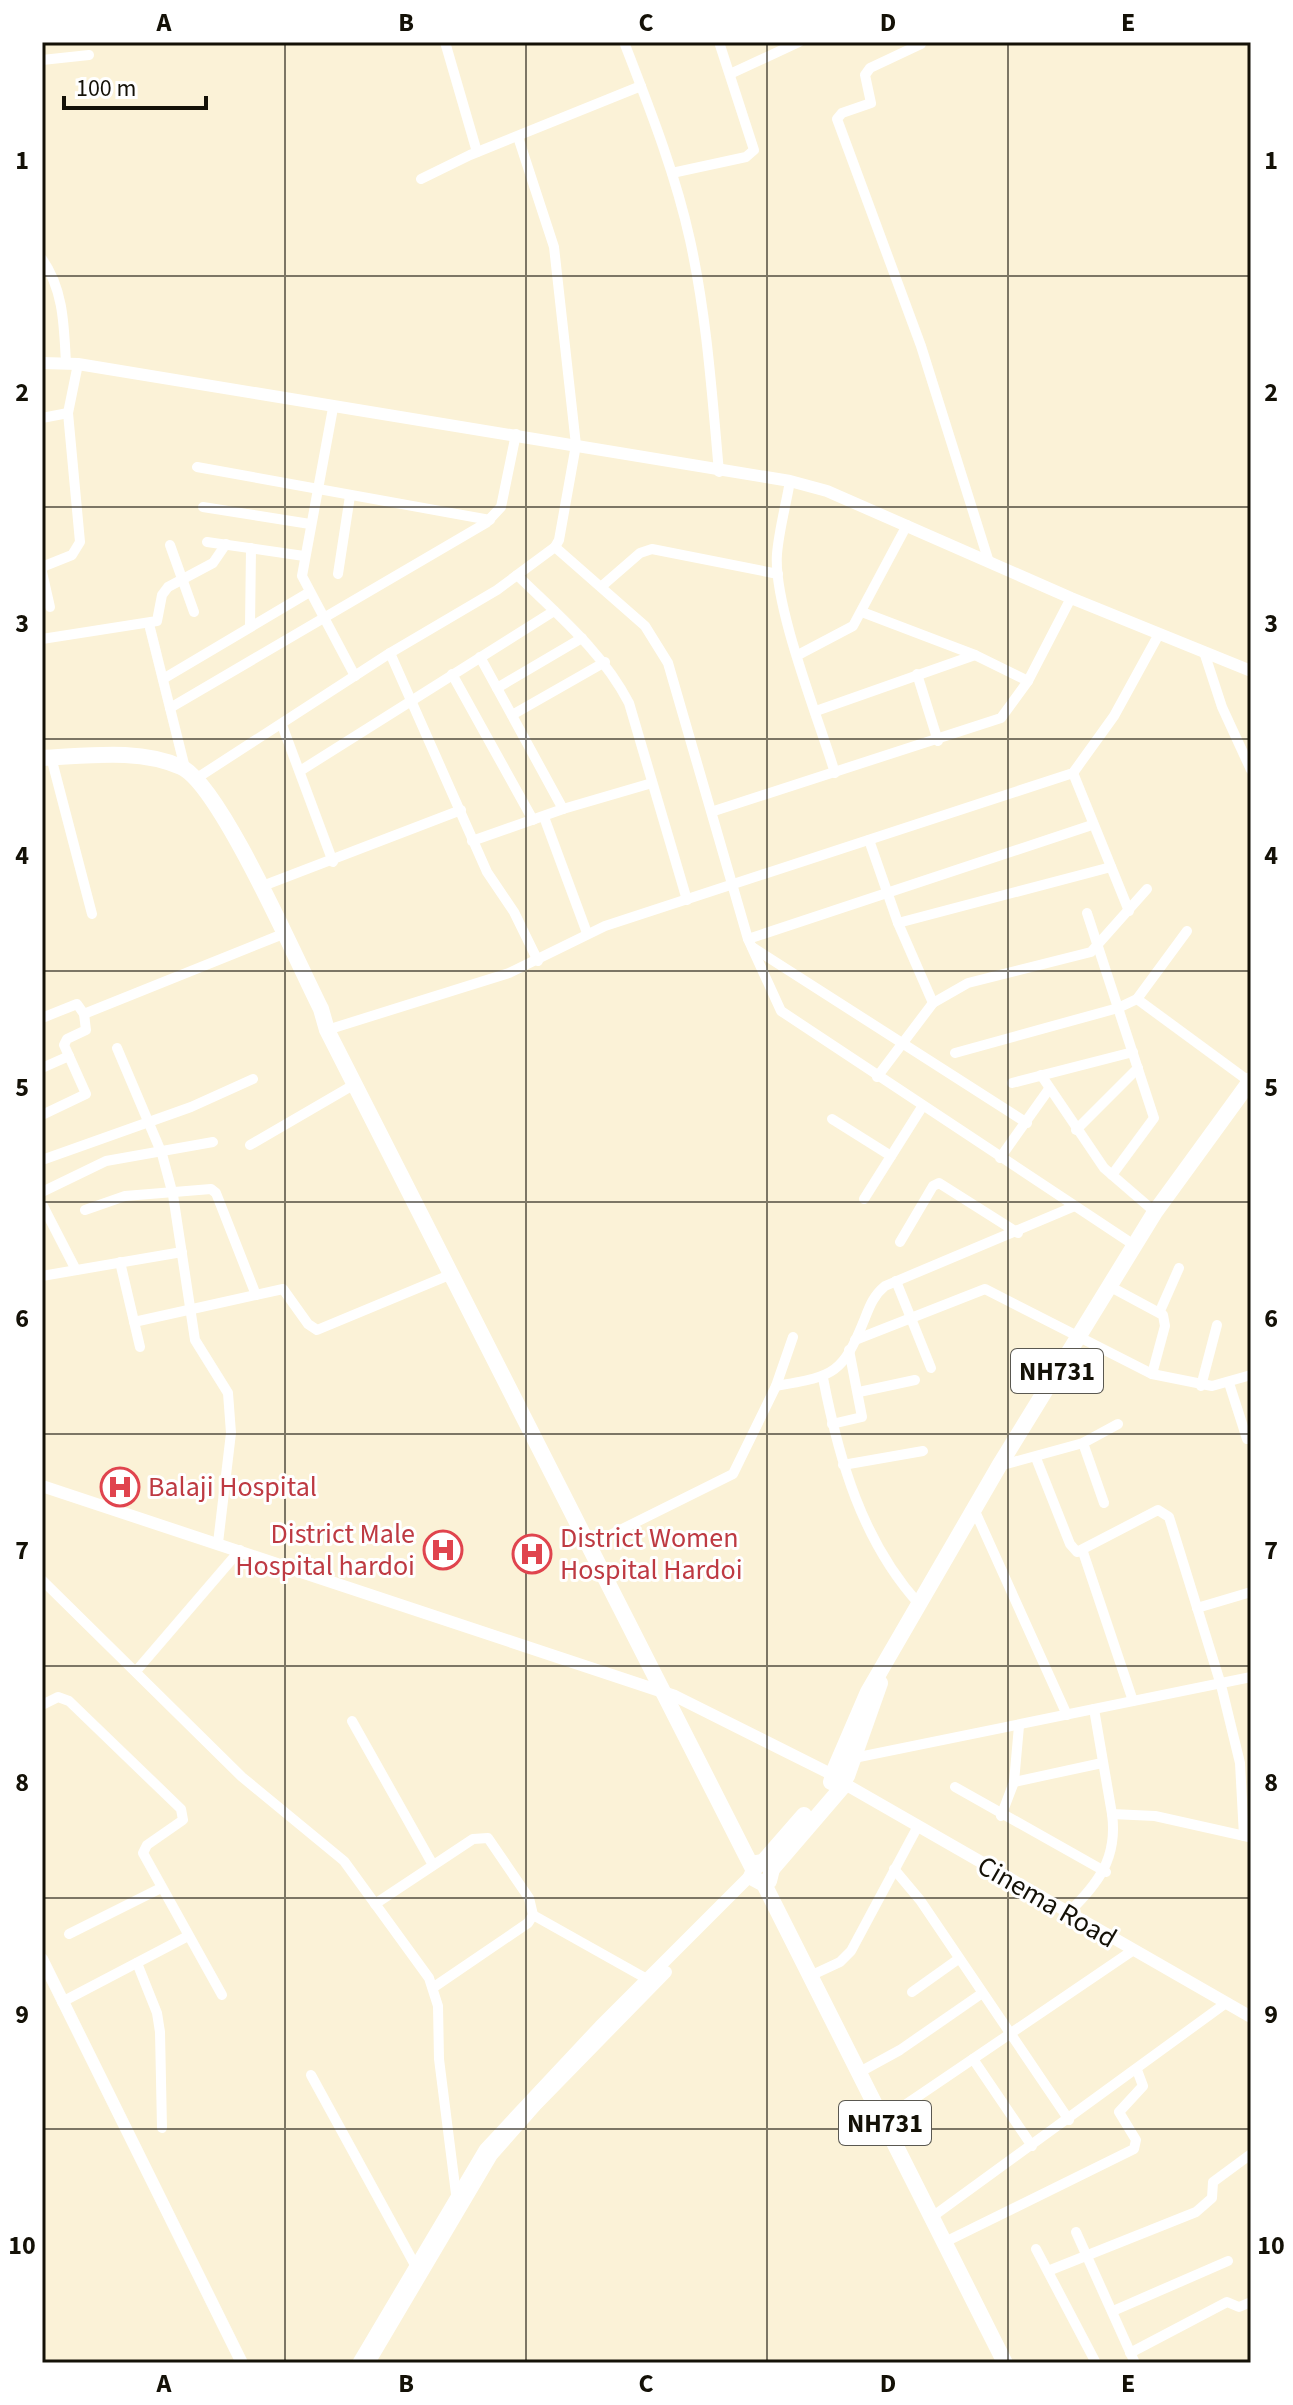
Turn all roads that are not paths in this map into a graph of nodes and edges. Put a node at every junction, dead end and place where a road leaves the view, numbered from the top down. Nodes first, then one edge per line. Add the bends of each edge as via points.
1 (445, 42) edge
2 (624, 42) edge
3 (719, 42) edge
4 (799, 42) edge
5 (921, 44) dead end
6 (89, 55) dead end
7 (42, 60) edge
8 (730, 74) junction
9 (641, 86) junction
10 (518, 137) junction
11 (477, 152) junction
12 (672, 173) junction
13 (421, 179) dead end
14 (42, 259) edge
15 (42, 363) edge
16 (72, 364) junction
17 (333, 408) junction
18 (68, 413) junction
19 (42, 418) edge
20 (516, 434) junction
21 (576, 445) junction
22 (197, 467) dead end
23 (719, 472) junction
24 (790, 481) junction
25 (316, 491) junction
26 (350, 496) junction
27 (203, 507) dead end
28 (490, 520) junction
29 (310, 524) junction
30 (907, 525) junction
31 (207, 542) dead end
32 (226, 544) junction
33 (170, 545) dead end
34 (555, 547) junction
35 (251, 548) junction
36 (304, 556) junction
37 (988, 559) junction
38 (42, 569) edge
39 (338, 574) dead end
40 (778, 574) junction
41 (517, 575) junction
42 (183, 576) junction
43 (602, 586) junction
44 (308, 593) junction
45 (1071, 598) junction
46 (50, 607) dead end
47 (554, 611) junction
48 (194, 612) dead end
49 (862, 612) junction
50 (324, 621) junction
51 (149, 624) junction
52 (250, 626) junction
53 (1159, 634) junction
54 (582, 638) junction
55 (42, 639) edge
56 (1204, 652) junction
57 (390, 653) junction
58 (798, 655) junction
59 (975, 655) junction
60 (480, 657) junction
61 (605, 662) junction
62 (1251, 671) edge
63 (452, 674) junction
64 (917, 674) junction
65 (355, 676) junction
66 (163, 679) junction
67 (1028, 681) junction
68 (497, 688) junction
69 (411, 698) junction
70 (170, 708) junction
71 (816, 711) junction
72 (512, 715) junction
73 (282, 725) junction
74 (938, 741) junction
75 (46, 757) edge
76 (1251, 770) edge
77 (300, 771) junction
78 (191, 773) junction
79 (835, 773) junction
80 (1073, 773) junction
81 (652, 783) junction
82 (563, 809) junction
83 (461, 810) junction
84 (714, 811) junction
85 (538, 818) junction
86 (1092, 825) junction
87 (869, 840) junction
88 (472, 841) junction
89 (333, 862) junction
90 (1111, 867) junction
91 (734, 885) junction
92 (260, 887) junction
93 (1147, 889) dead end
94 (887, 891) junction
95 (687, 900) junction
96 (1129, 911) junction
97 (1087, 913) dead end
98 (92, 914) dead end
99 (898, 923) junction
100 (1187, 931) dead end
101 (587, 933) junction
102 (283, 934) junction
103 (750, 942) junction
104 (1098, 948) junction
105 (538, 961) junction
106 (1137, 999) junction
107 (933, 1003) junction
108 (1118, 1008) junction
109 (84, 1014) junction
110 (42, 1018) edge
111 (331, 1028) junction
112 (901, 1045) junction
113 (117, 1048) dead end
114 (1133, 1052) junction
115 (955, 1053) dead end
116 (69, 1056) junction
117 (42, 1068) edge
118 (1138, 1068) junction
119 (1041, 1075) junction
120 (877, 1077) junction
121 (253, 1079) dead end
122 (1250, 1081) edge
123 (1012, 1083) dead end
124 (355, 1084) junction
125 (1049, 1089) junction
126 (922, 1107) junction
127 (42, 1115) edge
128 (149, 1119) junction
129 (832, 1119) dead end
130 (1027, 1123) junction
131 (1076, 1130) junction
132 (213, 1142) dead end
133 (250, 1145) dead end
134 (162, 1154) junction
135 (891, 1156) junction
136 (1000, 1158) junction
137 (42, 1160) edge
138 (1112, 1175) junction
139 (42, 1192) edge
140 (173, 1195) junction
141 (864, 1199) dead end
142 (42, 1204) edge
143 (1075, 1206) junction
144 (85, 1210) dead end
145 (1155, 1212) junction
146 (1018, 1233) junction
147 (900, 1242) dead end
148 (1134, 1245) junction
149 (182, 1252) junction
150 (120, 1262) junction
151 (1179, 1268) dead end
152 (76, 1270) junction
153 (452, 1274) junction
154 (42, 1276) edge
155 (896, 1281) junction
156 (1109, 1286) junction
157 (256, 1295) junction
158 (190, 1309) junction
159 (1160, 1311) junction
160 (911, 1318) junction
161 (134, 1322) junction
162 (1217, 1325) dead end
163 (793, 1337) dead end
164 (1078, 1337) junction
165 (852, 1345) junction
166 (140, 1347) dead end
167 (931, 1368) dead end
168 (1152, 1374) junction
169 (1251, 1375) edge
170 (823, 1378) junction
171 (915, 1380) dead end
172 (1229, 1383) junction
173 (776, 1386) junction
174 (1201, 1386) junction
175 (859, 1392) junction
176 (832, 1424) junction
177 (1118, 1424) dead end
178 (1247, 1439) dead end
179 (1083, 1443) junction
180 (923, 1451) dead end
181 (1036, 1458) junction
182 (843, 1465) junction
183 (999, 1466) junction
184 (42, 1486) edge
185 (1104, 1503) dead end
186 (974, 1509) junction
187 (596, 1542) junction
188 (218, 1543) junction
189 (240, 1550) junction
190 (1083, 1552) junction
191 (42, 1580) edge
192 (1251, 1592) edge
193 (919, 1604) junction
194 (1197, 1608) junction
195 (137, 1670) junction
196 (882, 1673) junction
197 (1251, 1677) edge
198 (1221, 1685) junction
199 (672, 1701) junction
200 (1133, 1701) junction
201 (42, 1705) edge
202 (1094, 1709) junction
203 (1067, 1715) junction
204 (352, 1721) dead end
205 (1019, 1726) junction
206 (854, 1758) junction
207 (1102, 1763) junction
208 (838, 1779) junction
209 (1014, 1782) junction
210 (955, 1787) dead end
211 (1112, 1814) junction
212 (1001, 1816) junction
213 (918, 1826) junction
214 (1248, 1837) edge
215 (433, 1865) junction
216 (894, 1869) junction
217 (1106, 1872) junction
218 (759, 1873) junction
219 (161, 1888) junction
220 (375, 1904) junction
221 (1068, 1913) junction
222 (533, 1915) junction
223 (69, 1934) dead end
224 (188, 1936) junction
225 (1132, 1951) junction
226 (42, 1959) edge
227 (957, 1960) junction
228 (137, 1963) junction
229 (810, 1976) junction
230 (647, 1979) junction
231 (434, 1987) junction
232 (912, 1992) dead end
233 (981, 1994) junction
234 (222, 1995) dead end
235 (62, 2002) junction
236 (1226, 2003) junction
237 (1251, 2017) edge
238 (1008, 2034) junction
239 (973, 2059) junction
240 (1137, 2070) junction
241 (858, 2073) junction
242 (311, 2075) dead end
243 (883, 2120) junction
244 (1069, 2120) junction
245 (162, 2128) dead end
246 (1032, 2146) junction
247 (1251, 2154) edge
248 (456, 2194) junction
249 (932, 2217) junction
250 (1076, 2232) dead end
251 (945, 2242) junction
252 (1036, 2249) dead end
253 (1087, 2255) junction
254 (1228, 2261) dead end
255 (415, 2265) junction
256 (1048, 2271) junction
257 (1251, 2302) edge
258 (1113, 2311) junction
259 (1132, 2358) edge
260 (242, 2363) edge
261 (358, 2363) edge
262 (369, 2363) edge
263 (1005, 2363) edge
264 (1096, 2363) edge

1 - 11 street
2 - 9 street
3 - 8 street
4 - 8 street
5 - 37 street via 870,68 865,75 871,103 837,119 921,346
6 - 7 street
8 - 12 street via 754,143 752,154
9 - 10 street
9 - 12 street
10 - 11 street
10 - 21 street via 554,247
11 - 13 street
12 - 23 street via 706,325
14 - 16 street via 62,307
15 - 16 street
16 - 17 street
16 - 18 street
17 - 20 street
17 - 25 street
18 - 19 street
18 - 38 street via 80,542 72,555
20 - 21 street
20 - 28 street via 501,507
21 - 23 street
21 - 34 street
22 - 25 street
23 - 24 street
24 - 30 street
24 - 40 street
25 - 26 street
25 - 29 street
26 - 28 street
26 - 39 street
27 - 29 street
28 - 50 street
29 - 36 street
30 - 37 street
30 - 49 street
31 - 32 street
32 - 35 street
32 - 42 street via 213,563
33 - 42 street
34 - 41 street
34 - 43 street
35 - 36 street
35 - 52 street
36 - 44 street via 302,576
37 - 45 street
38 - 46 street
40 - 43 street via 652,549
40 - 58 street
41 - 47 street
41 - 57 street
42 - 48 street
42 - 51 street via 162,595 159,619
43 - 84 street via 645,626 668,663
44 - 50 street
44 - 52 street
45 - 53 street
45 - 67 street
47 - 54 street
47 - 60 street
49 - 58 street via 849,630
49 - 59 street
50 - 65 street
50 - 70 street
51 - 55 street
51 - 66 street
52 - 66 street
53 - 56 street
53 - 80 street via 1114,716
54 - 61 street
54 - 68 street
56 - 62 street
56 - 76 street
57 - 65 street
57 - 69 street
58 - 71 street
59 - 64 street
59 - 67 street
60 - 63 street
60 - 68 street
61 - 72 street
61 - 81 street via 629,703
63 - 69 street
63 - 85 street
64 - 71 street
64 - 74 street
65 - 73 street
66 - 70 street
67 - 74 street via 1001,718
68 - 72 street
69 - 77 street
69 - 83 street
70 - 78 street
71 - 79 street
72 - 82 street
73 - 77 street
73 - 78 street
74 - 79 street
75 - 78 main road via 144,757
75 - 98 street
77 - 89 street
78 - 92 main road via 225,820
79 - 84 street
80 - 86 street
80 - 87 street
81 - 82 street
81 - 95 street
82 - 85 street
83 - 88 street
83 - 89 street
84 - 91 street
85 - 88 street
85 - 101 street
86 - 90 street
86 - 94 street
87 - 91 street
87 - 94 street
88 - 105 street
89 - 92 street
90 - 96 street
90 - 99 street
91 - 95 street
91 - 103 street
92 - 102 main road
93 - 96 street
94 - 99 street
94 - 103 street
95 - 101 street
96 - 104 street
97 - 104 street
99 - 107 street
100 - 106 street
101 - 105 street
102 - 109 street
102 - 111 main road
103 - 112 street
103 - 120 street via 781,1011
104 - 107 street via 968,983
104 - 108 street
105 - 111 street
106 - 108 street
106 - 122 street
107 - 112 street
108 - 114 street
108 - 115 street
109 - 110 street via 77,1004
109 - 116 street via 86,1030 64,1041
111 - 124 main road
111 - 187 main road
112 - 120 street
112 - 130 street
113 - 128 street
114 - 118 street
114 - 119 street
116 - 117 street
116 - 127 street via 86,1094
118 - 131 street
118 - 138 street via 1154,1118
119 - 123 street
119 - 125 street
120 - 126 street
121 - 128 street
122 - 145 main road, NH731
124 - 133 street
124 - 153 main road
125 - 130 street
125 - 131 street
126 - 135 street
126 - 136 street
128 - 134 street
128 - 137 street
129 - 135 street
130 - 136 street
131 - 138 street
132 - 134 street
134 - 139 street via 106,1161
134 - 140 street
135 - 141 street
136 - 143 street
138 - 145 street
140 - 144 street via 125,1196
140 - 149 street
140 - 157 street via 204,1189 216,1193
142 - 152 street
143 - 146 street
143 - 148 street
145 - 148 main road, NH731
146 - 147 street via 939,1183
146 - 155 street
148 - 156 main road, NH731
149 - 150 street
149 - 158 street
150 - 152 street
150 - 161 street
151 - 159 street
152 - 154 street
153 - 157 street via 317,1330 283,1289
153 - 199 main road
155 - 160 street
155 - 165 street via 873,1297
156 - 159 street
156 - 164 main road, NH731
157 - 158 street
158 - 161 street
158 - 188 street via 195,1340 228,1393 231,1409
159 - 168 street via 1165,1326
160 - 164 street via 985,1289
160 - 165 street
160 - 167 street
161 - 166 street
162 - 174 street
163 - 173 street
164 - 168 street
164 - 183 main road, NH731
165 - 170 street via 836,1371
165 - 175 street
168 - 174 street
169 - 172 street
170 - 173 street
170 - 176 street
171 - 175 street
172 - 174 street
172 - 178 street
173 - 187 street via 733,1474
175 - 176 street via 862,1417
176 - 182 street
177 - 179 street
179 - 181 street
179 - 185 street
180 - 182 street
181 - 183 street
181 - 190 street via 1073,1550
182 - 193 street via 884,1560
183 - 186 main road, NH731
184 - 188 street, Cinema Road
186 - 193 main road, NH731
186 - 203 street
187 - 199 main road
188 - 189 street, Cinema Road
189 - 195 street
189 - 199 street, Cinema Road
190 - 194 street via 1163,1510 1173,1526
190 - 200 street
191 - 195 street
192 - 194 street
193 - 196 main road, NH731
194 - 198 street
195 - 220 street via 248,1783 344,1861
196 - 206 main road, NH731
196 - 208 main road, NH731 via 868,1692
197 - 198 street
198 - 200 street
198 - 214 street via 1240,1763
199 - 208 street, Cinema Road
199 - 218 main road
200 - 202 street
201 - 219 street via 58,1697 69,1701 181,1809 180,1823 143,1849
202 - 203 street
202 - 207 street
203 - 205 street
204 - 215 street
205 - 206 street
205 - 209 street
206 - 208 main road, NH731
207 - 209 street
207 - 211 street
208 - 213 street, Cinema Road
208 - 218 main road, NH731
209 - 212 street
210 - 212 street
211 - 214 street via 1146,1815
211 - 217 street
212 - 217 street
213 - 216 street
213 - 221 street, Cinema Road
215 - 220 street
215 - 222 street via 473,1839 488,1838 529,1898
216 - 227 street
216 - 229 street via 851,1951
217 - 221 street
218 - 229 main road, NH731
218 - 230 street
218 - 262 street via 512,2131 458,2208
219 - 223 street
219 - 224 street
220 - 231 street
221 - 225 street, Cinema Road
222 - 230 street
222 - 231 street
224 - 228 street
224 - 234 street
225 - 236 street, Cinema Road
225 - 238 street
226 - 235 street
227 - 232 street
227 - 233 street
228 - 235 street
228 - 245 street via 160,2032
229 - 241 main road, NH731
230 - 248 street via 508,2121
231 - 248 street
233 - 238 street
233 - 241 street
235 - 260 street
236 - 237 street, Cinema Road
236 - 240 street
238 - 239 street
238 - 244 street
239 - 243 street
239 - 246 street
240 - 244 street
240 - 251 street via 1143,2086 1119,2112 1135,2147
241 - 243 main road, NH731
242 - 255 street
243 - 249 main road, NH731
244 - 246 street
246 - 249 street
247 - 253 street via 1213,2182 1212,2198 1196,2212
248 - 255 street
249 - 251 main road, NH731
250 - 253 street
251 - 263 main road, NH731
252 - 256 street
253 - 256 street
253 - 258 street
254 - 258 street
255 - 261 street
256 - 264 street
257 - 259 street via 1240,2307 1227,2302
258 - 259 street

